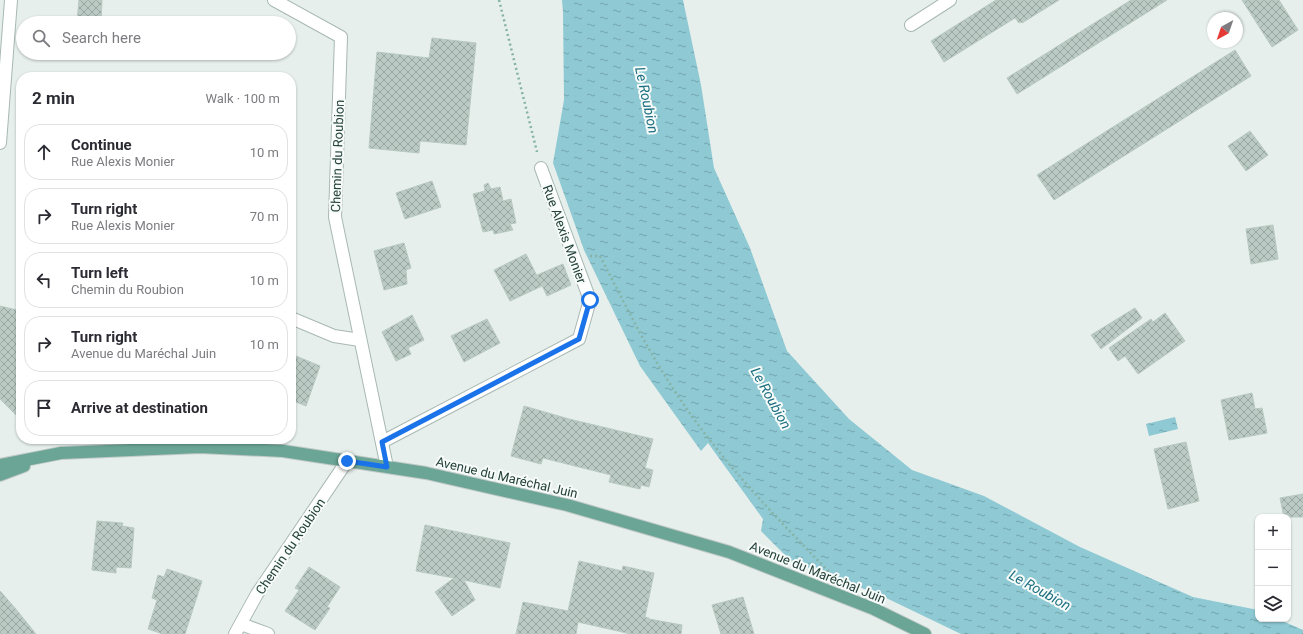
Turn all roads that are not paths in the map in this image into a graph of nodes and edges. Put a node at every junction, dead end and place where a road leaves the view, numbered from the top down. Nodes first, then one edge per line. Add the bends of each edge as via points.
1 (11, 0) edge
2 (274, 0) edge
3 (950, 0) edge
4 (912, 24) dead end
5 (0, 143) edge
6 (541, 168) road end
7 (296, 320) edge
8 (360, 340) junction
9 (382, 442) junction
10 (61, 453) junction
11 (347, 461) junction
12 (0, 465) edge
13 (387, 467) junction
14 (0, 475) edge
15 (238, 629) edge
16 (268, 634) edge
17 (925, 634) edge

1 - 5 street
2 - 8 street, Chemin du Roubion via 341,38 335,217
3 - 4 street
6 - 9 street, Rue Alexis Monier via 590,300 579,339
7 - 8 street via 334,336
8 - 9 street, Chemin du Roubion
9 - 13 street, Chemin du Roubion
10 - 11 main road, Avenue du Maréchal Juin via 200,447 283,451
10 - 12 main road
10 - 14 main road
11 - 13 main road, Avenue du Maréchal Juin
11 - 15 street, Chemin du Roubion via 257,594
13 - 17 main road, Avenue du Maréchal Juin via 426,473 567,505 729,552 874,609
15 - 16 street

